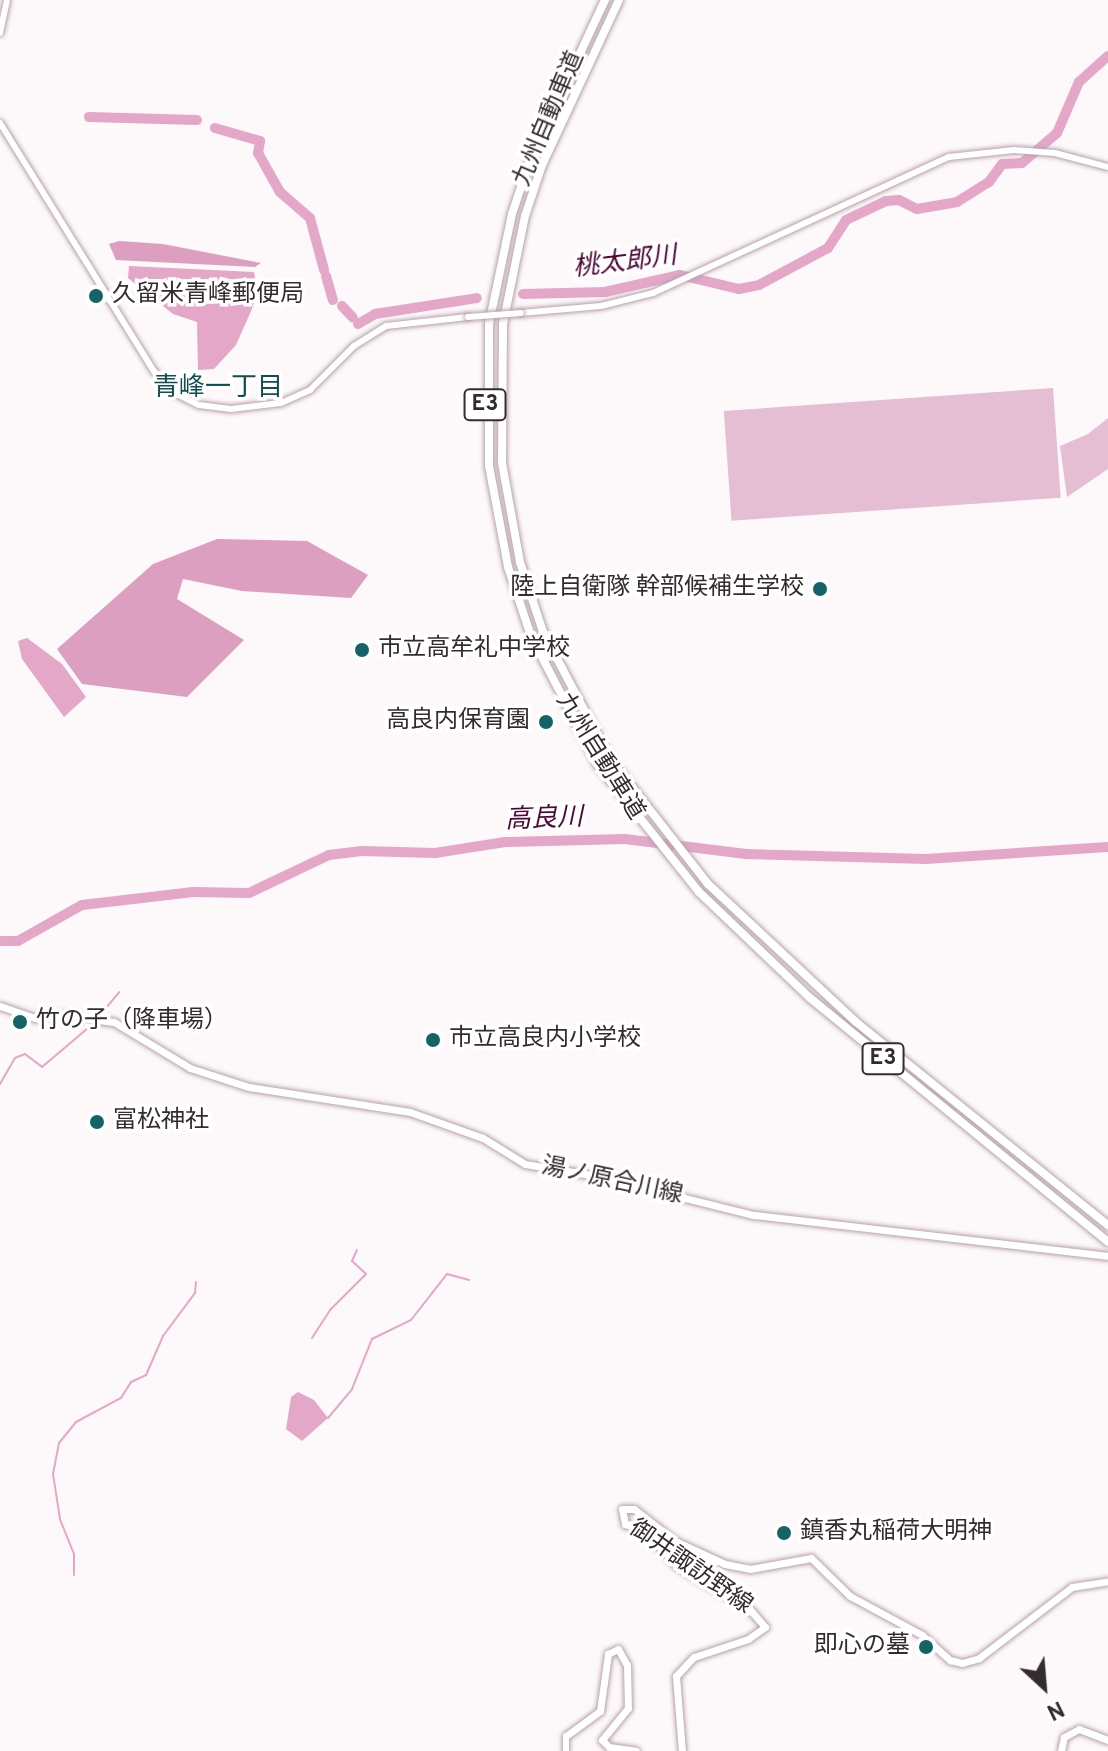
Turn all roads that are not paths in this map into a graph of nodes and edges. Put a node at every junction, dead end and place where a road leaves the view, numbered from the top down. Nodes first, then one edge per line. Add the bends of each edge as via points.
1 (7, 0) edge
2 (605, 0) edge
3 (619, 0) edge
4 (0, 33) edge
5 (0, 123) edge
6 (1108, 167) edge
7 (0, 1006) edge
8 (1108, 1225) edge
9 (1108, 1242) edge
10 (1108, 1256) edge
11 (1108, 1581) edge
12 (566, 1736) joint
13 (1108, 1740) edge
14 (566, 1751) edge
15 (636, 1751) edge
16 (682, 1751) edge
17 (1061, 1751) edge

1 - 4 street
2 - 9 highway, 九州自動車道 / E3 via 555,98 512,214 489,324 485,423 496,514 518,600 571,720 624,802 671,861 810,998
3 - 8 highway, 九州自動車道 / E3 via 569,97 525,216 503,324 499,421 509,512 539,620 582,713 633,794 684,857 819,990
5 - 6 street, bridge via 154,371 173,392 199,405 231,409 281,403 310,390 354,346 386,326 601,306 674,285 909,171 949,157 1014,150
7 - 10 main road, 湯ノ原合川線 via 35,1018 64,1015 114,1022 190,1068 249,1087 410,1112 483,1138 525,1164 754,1215
11 - 16 main road, 御井諏訪野線 via 1072,1587 979,1658 962,1663 950,1660 922,1635 868,1609 811,1558 750,1569 725,1564 675,1541 634,1509 622,1509 625,1524 645,1531 676,1565 755,1613 765,1627 748,1639 694,1657 676,1676
12 - 14 street
12 - 15 main road via 600,1711 608,1654 618,1649 627,1665 628,1708 602,1740 609,1747
13 - 17 main road via 1079,1729 1064,1737

